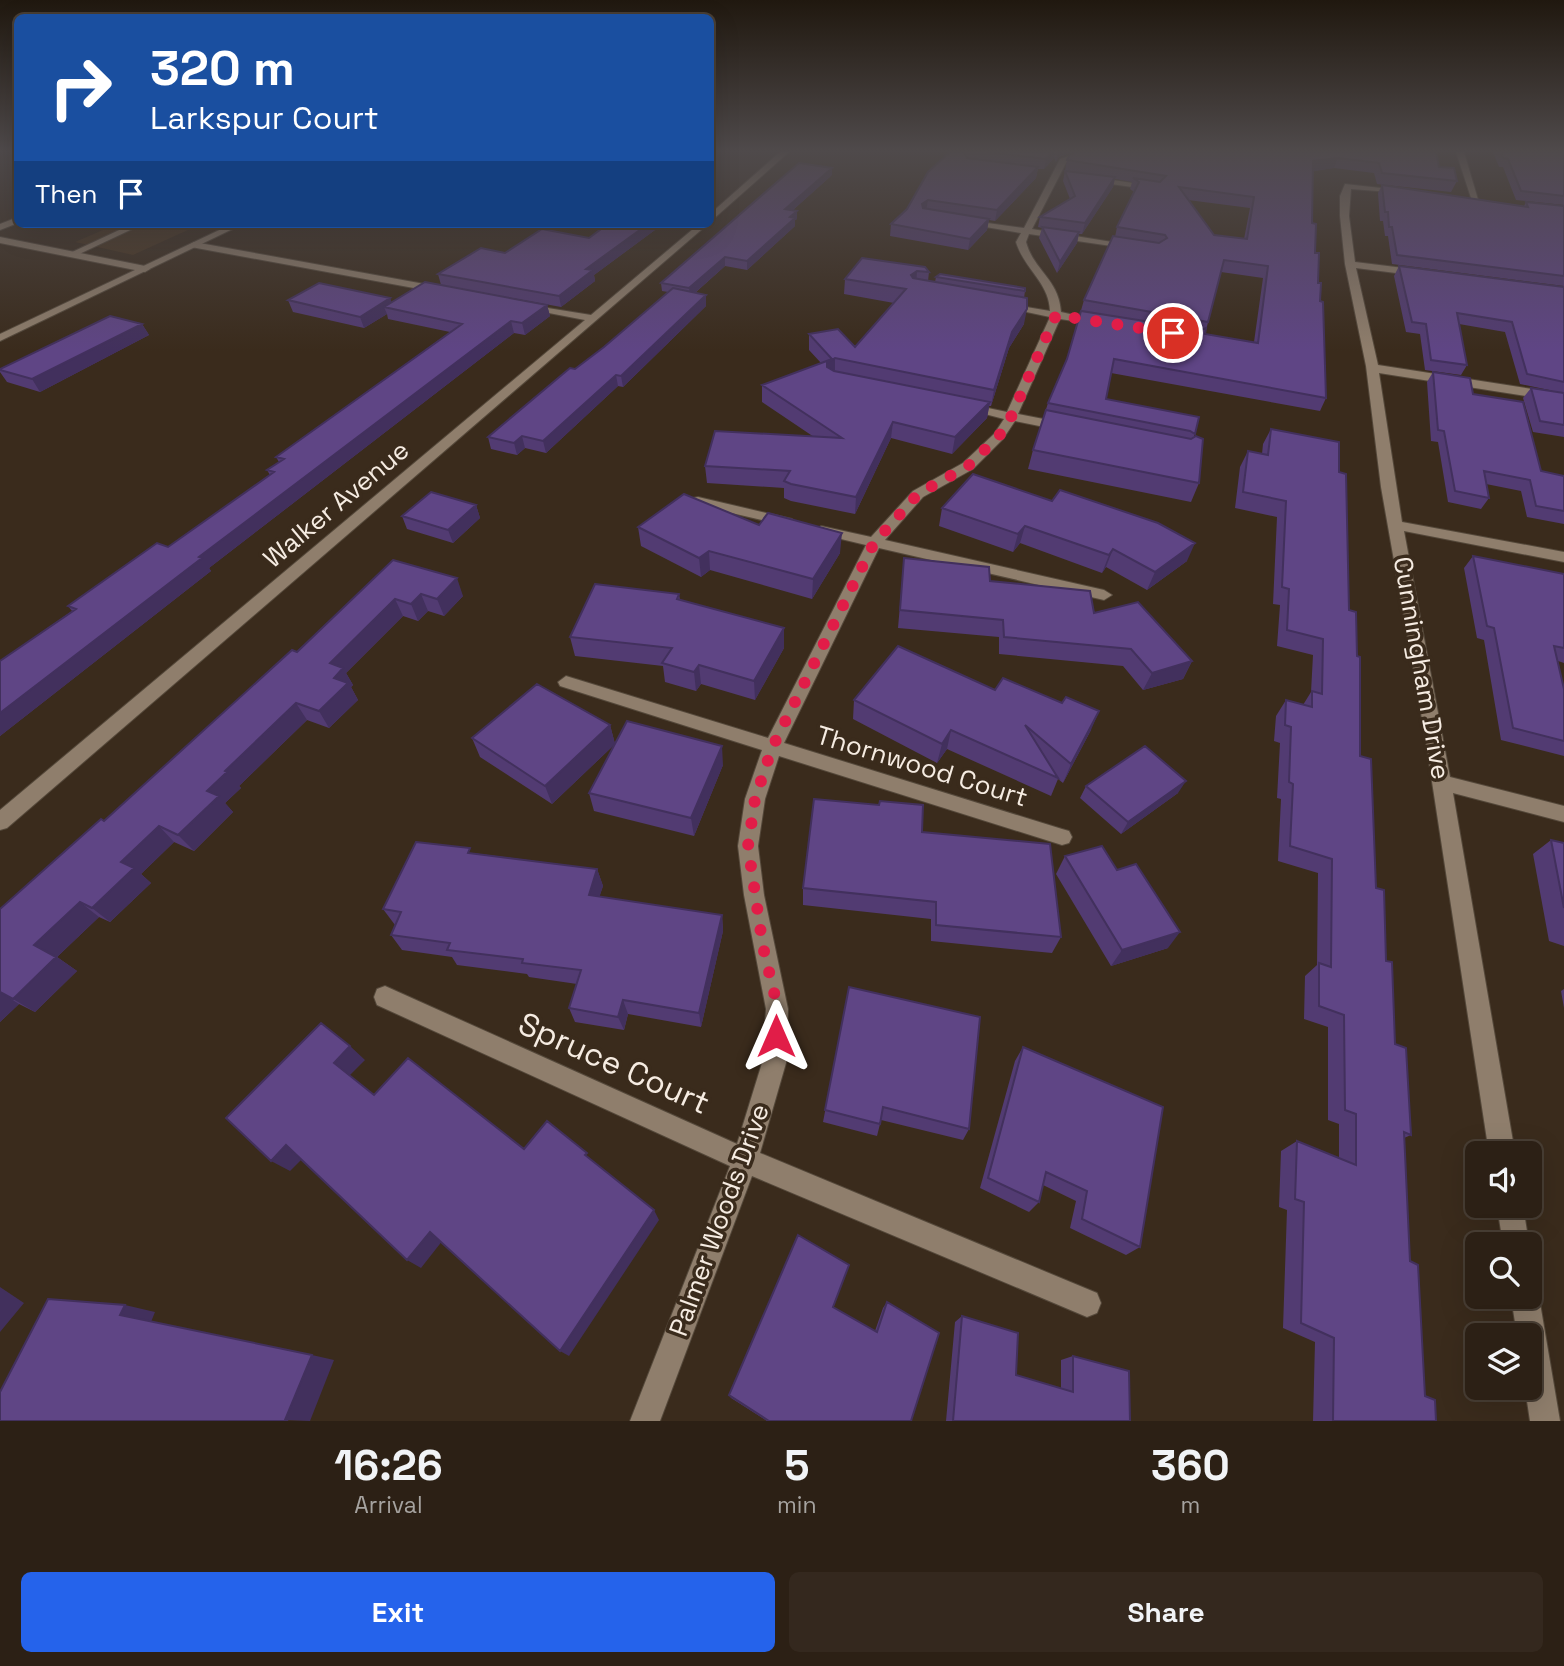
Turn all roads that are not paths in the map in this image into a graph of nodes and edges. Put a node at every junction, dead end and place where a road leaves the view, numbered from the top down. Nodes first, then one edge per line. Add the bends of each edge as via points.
1 (1031, 218) edge
2 (1344, 218) edge
3 (951, 220) edge
4 (130, 228) edge
5 (230, 228) edge
6 (699, 228) edge
7 (1024, 231) junction
8 (0, 240) edge
9 (194, 245) junction
10 (1143, 247) edge
11 (72, 254) junction
12 (1350, 264) junction
13 (145, 269) junction
14 (1430, 274) edge
15 (458, 293) edge
16 (512, 303) edge
17 (993, 304) edge
18 (1056, 315) junction
19 (592, 318) junction
20 (1107, 323) edge
21 (0, 338) edge
22 (1372, 368) junction
23 (1564, 398) edge
24 (957, 406) edge
25 (1011, 417) junction
26 (1082, 431) edge
27 (698, 501) edge
28 (1397, 524) junction
29 (874, 543) junction
30 (1564, 557) edge
31 (1104, 595) dead end
32 (566, 682) dead end
33 (772, 748) junction
34 (1441, 782) junction
35 (1564, 814) edge
36 (0, 822) edge
37 (1062, 837) dead end
38 (385, 998) dead end
39 (1500, 1141) edge
40 (745, 1160) junction
41 (1087, 1303) dead end
42 (1527, 1309) edge
43 (645, 1421) edge
44 (1545, 1421) edge

1 - 7 street
2 - 12 street, Cunningham Drive
3 - 7 street
4 - 11 lane
5 - 9 street
6 - 19 street, Walker Avenue
7 - 10 street
7 - 18 street via 1023,251 1053,288
8 - 11 street
9 - 13 street
9 - 15 street
11 - 13 street
12 - 14 street
12 - 22 street, Cunningham Drive
13 - 21 street
16 - 19 street
17 - 18 street
18 - 20 street
18 - 25 street, Palmer Woods Drive
19 - 36 street, Walker Avenue
22 - 23 street
22 - 28 street, Cunningham Drive
24 - 25 street
25 - 26 street
25 - 29 street, Palmer Woods Drive via 979,458 918,494
27 - 29 street
28 - 30 street
28 - 34 street, Cunningham Drive
29 - 31 street
29 - 33 street, Palmer Woods Drive
32 - 33 street, Thornwood Court
33 - 37 street, Thornwood Court
33 - 40 street, Palmer Woods Drive via 755,799 748,846 778,1009 774,1063
34 - 35 street
34 - 39 street, Cunningham Drive
38 - 40 street, Spruce Court
40 - 41 street, Spruce Court
40 - 43 street, Palmer Woods Drive
42 - 44 street

